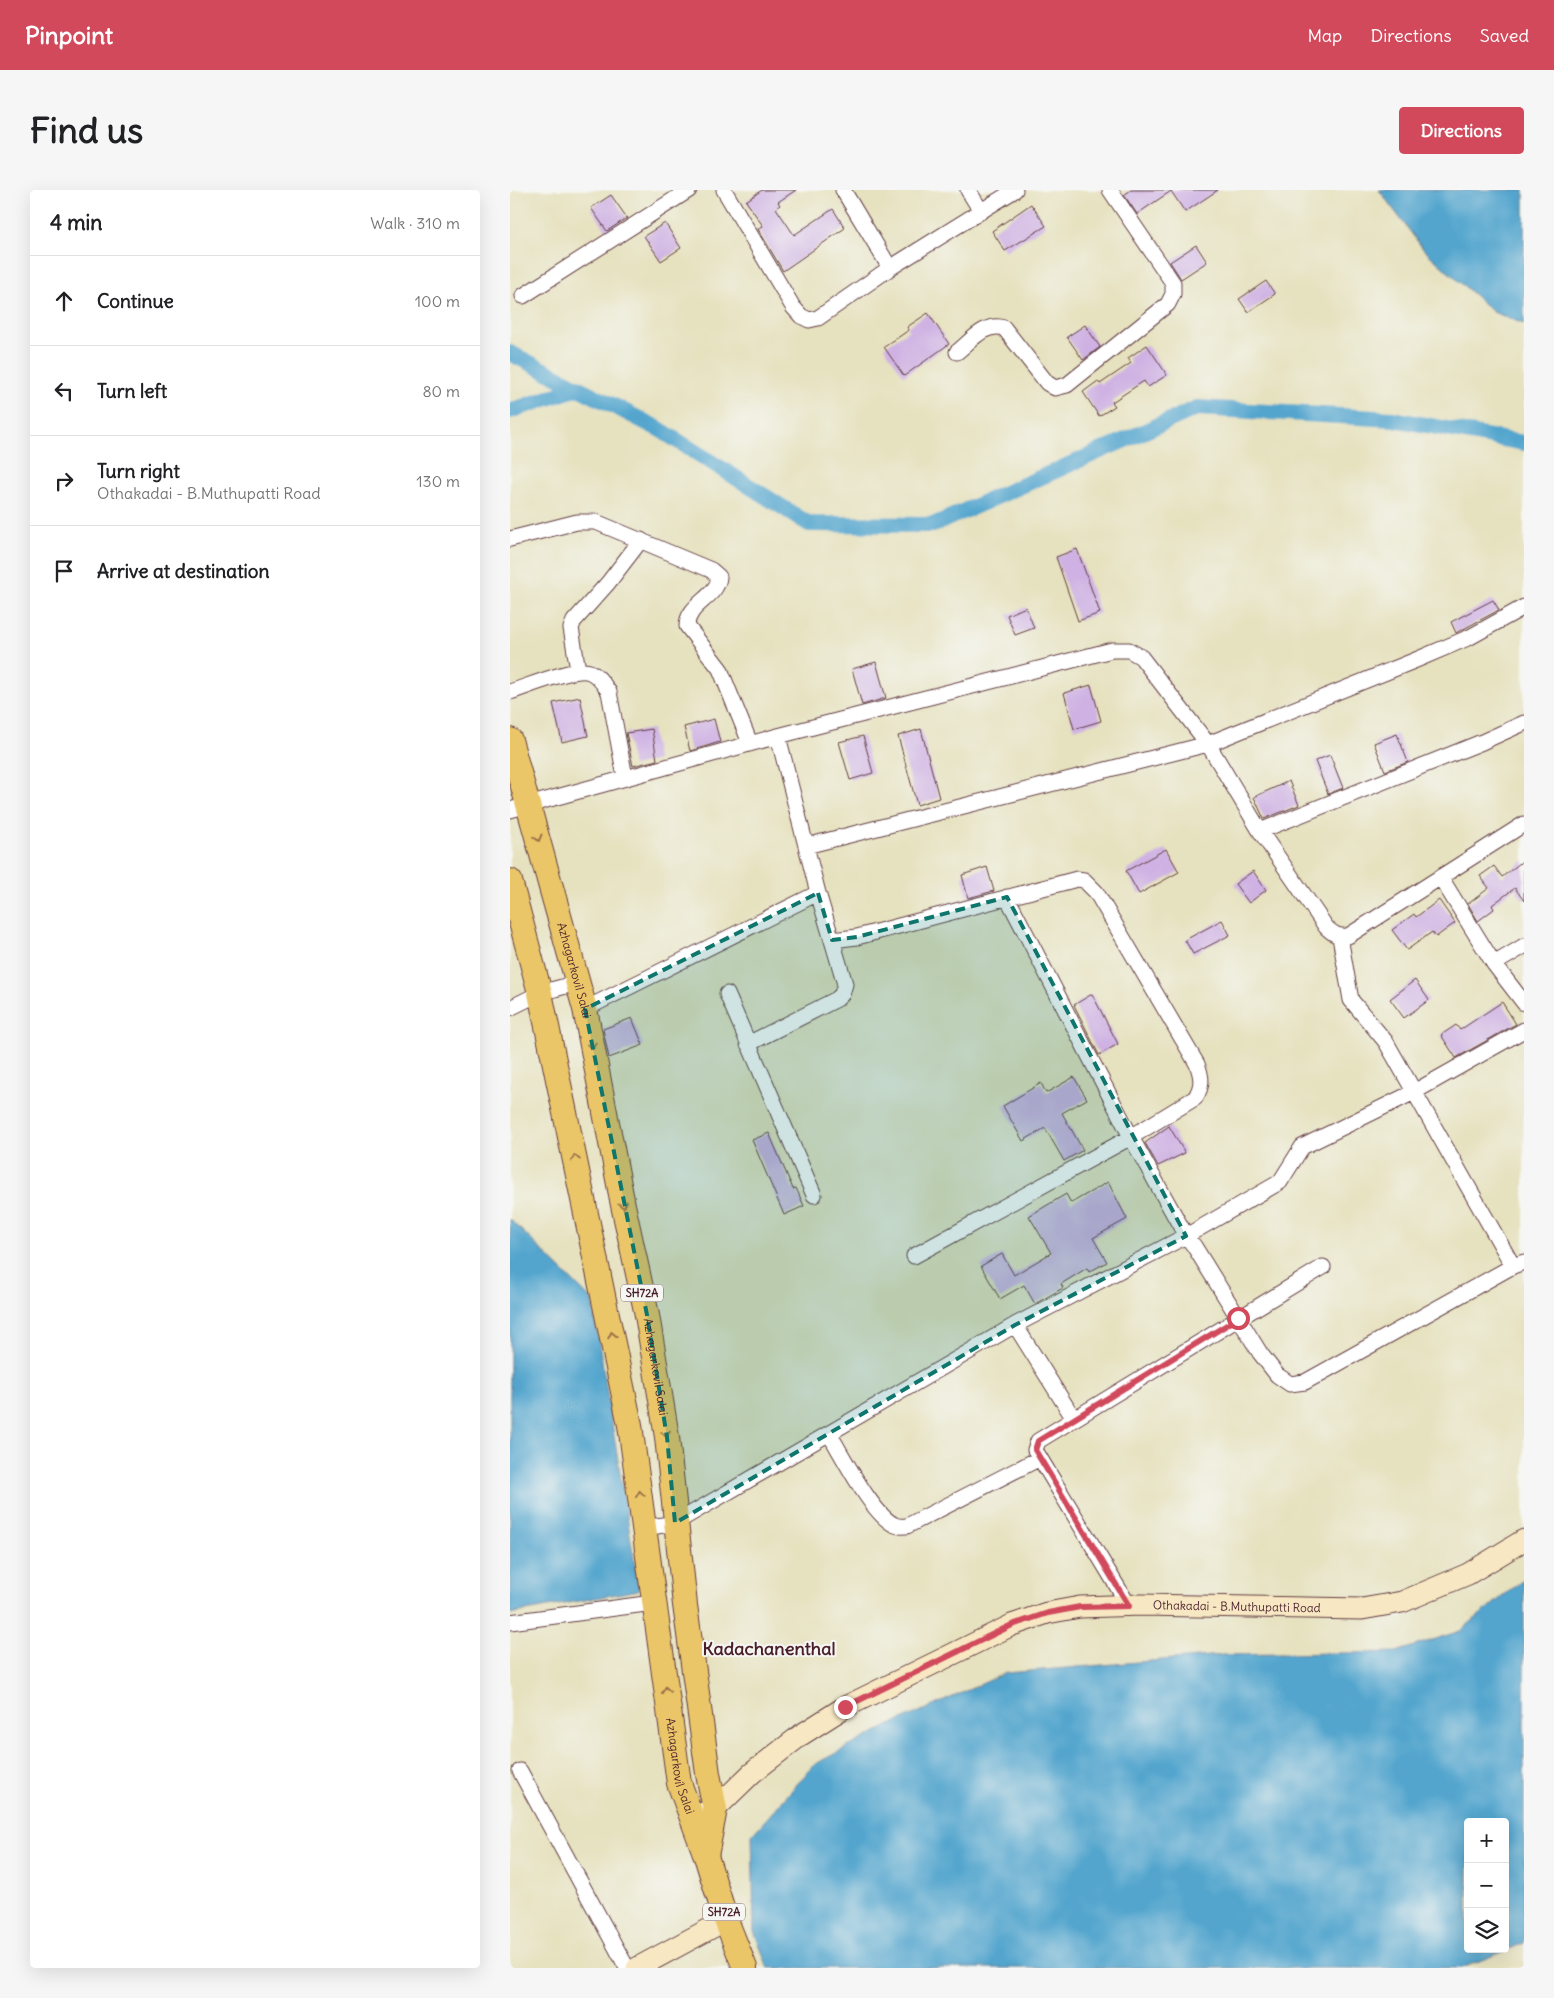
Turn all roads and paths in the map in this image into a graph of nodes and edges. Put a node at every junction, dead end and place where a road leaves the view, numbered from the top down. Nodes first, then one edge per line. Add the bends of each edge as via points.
1 (690, 190) edge
2 (724, 190) edge
3 (843, 190) edge
4 (968, 190) edge
5 (1015, 190) edge
6 (1110, 190) edge
7 (981, 211) junction
8 (890, 268) junction
9 (523, 296) dead end
10 (957, 352) dead end
11 (510, 539) edge
12 (641, 540) junction
13 (1524, 607) edge
14 (578, 670) junction
15 (510, 692) edge
16 (1524, 723) edge
17 (778, 736) junction
18 (510, 740) edge
19 (750, 743) junction
20 (1208, 744) junction
21 (625, 777) junction
22 (519, 806) edge
23 (1524, 824) edge
24 (1260, 831) junction
25 (806, 846) junction
26 (1440, 878) junction
27 (510, 881) edge
28 (818, 893) junction
29 (1007, 897) junction
30 (1340, 937) junction
31 (832, 940) junction
32 (1524, 946) edge
33 (1494, 964) junction
34 (577, 983) junction
35 (540, 993) junction
36 (727, 994) dead end
37 (1524, 1003) edge
38 (510, 1008) edge
39 (585, 1009) junction
40 (1524, 1030) edge
41 (748, 1044) junction
42 (1414, 1092) junction
43 (1132, 1137) junction
44 (814, 1195) dead end
45 (1186, 1236) junction
46 (914, 1256) dead end
47 (1518, 1264) edge
48 (1323, 1267) dead end
49 (1238, 1318) junction
50 (1015, 1325) junction
51 (1074, 1419) junction
52 (830, 1435) junction
53 (1040, 1458) junction
54 (675, 1524) junction
55 (645, 1528) junction
56 (1524, 1540) edge
57 (653, 1603) junction
58 (1129, 1606) junction
59 (510, 1622) edge
60 (520, 1771) dead end
61 (715, 1810) junction
62 (691, 1817) junction
63 (706, 1856) junction
64 (726, 1920) junction
65 (627, 1968) edge
66 (637, 1968) edge
67 (745, 1968) edge

1 - 9 street
2 - 8 street via 794,307 809,320 818,318
3 - 8 street
4 - 7 street
5 - 7 street
6 - 10 street via 1173,283 1173,294 1168,304 1067,385 1055,388 1046,383 1004,328 986,328
7 - 8 street
11 - 12 street via 577,522 596,522
12 - 14 street via 574,621 571,628
12 - 19 street via 711,570 719,577 712,592 690,614 687,626 720,669
13 - 20 street via 1470,637
14 - 15 street
14 - 21 street via 590,672 609,692
16 - 24 street
17 - 19 street
17 - 20 street via 1112,650 1130,650 1141,657
17 - 25 street
18 - 22 main road, Azhagarkovil Salai / SH72A
19 - 21 street
20 - 24 street
20 - 25 street
21 - 22 street
22 -> 34 main road, Azhagarkovil Salai / SH72A
23 - 26 street
24 - 30 street via 1326,928
25 - 28 street
26 - 30 street via 1348,936
26 - 33 street
27 - 35 main road, Azhagarkovil Salai / SH72A
28 - 31 street
28 - 39 street
29 - 31 street via 857,937
29 - 43 street
29 - 43 street via 1077,879 1091,886 1197,1064 1202,1078 1195,1098
30 - 42 street via 1351,1000 1386,1042
31 - 41 street via 845,984 842,994
32 - 33 street
33 - 37 street
34 - 35 street
34 - 39 main road, Azhagarkovil Salai / SH72A
35 - 38 street
55 -> 35 main road, Azhagarkovil Salai / SH72A via 630,1425
36 - 41 street
39 -> 54 main road, Azhagarkovil Salai / SH72A via 646,1315 667,1437
40 - 42 street
41 - 44 street
42 - 45 street via 1302,1147 1280,1182
42 - 47 street
43 - 45 street
43 - 46 street
45 - 49 street
45 - 50 street
47 - 49 street via 1304,1382 1290,1384 1277,1375
48 - 49 street
49 - 51 street
50 - 51 street
50 - 52 street
51 - 53 street via 1038,1441 1035,1450
52 - 53 street via 872,1504 896,1526 907,1526
52 - 54 street
53 - 58 street
54 - 55 street
54 - 61 main road, Azhagarkovil Salai / SH72A via 706,1764
55 - 57 main road, Azhagarkovil Salai / SH72A
56 - 58 main road, Othakadai - B.Muthupatti Road via 1460,1577 1402,1602 1362,1609
57 - 59 street
62 -> 57 main road, Azhagarkovil Salai / SH72A via 679,1783
58 - 61 main road, Othakadai - B.Muthupatti Road via 1080,1607 1048,1613 1012,1625 962,1649 845,1707 801,1735 752,1773
60 - 65 street
61 - 62 main road, Othakadai - B.Muthupatti Road
61 - 63 main road, Azhagarkovil Salai / SH72A
62 - 63 main road, Azhagarkovil Salai / SH72A
63 - 64 main road, Azhagarkovil Salai / SH72A
64 - 66 main road
64 - 67 main road, Azhagarkovil Salai / SH72A

